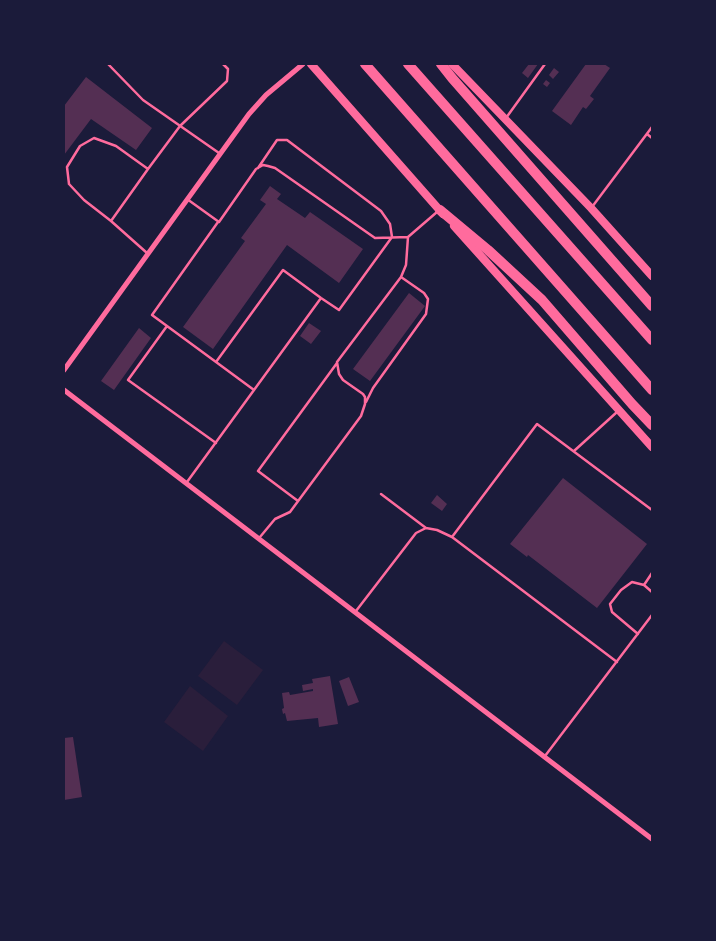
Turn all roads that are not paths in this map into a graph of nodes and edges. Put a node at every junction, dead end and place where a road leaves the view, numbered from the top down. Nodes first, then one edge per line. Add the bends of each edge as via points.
1 (108, 64) edge
2 (223, 64) edge
3 (303, 64) edge
4 (311, 64) edge
5 (365, 64) edge
6 (408, 64) edge
7 (441, 64) edge
8 (452, 64) edge
9 (545, 64) edge
10 (505, 119) junction
11 (180, 126) junction
12 (652, 127) edge
13 (647, 134) junction
14 (652, 138) edge
15 (220, 153) junction
16 (148, 169) junction
17 (256, 169) junction
18 (187, 199) junction
19 (591, 208) junction
20 (440, 210) junction
21 (111, 221) junction
22 (219, 222) junction
23 (392, 237) junction
24 (408, 237) junction
25 (148, 253) junction
26 (652, 276) edge
27 (401, 277) junction
28 (321, 298) junction
29 (652, 306) edge
30 (168, 326) junction
31 (652, 340) edge
32 (216, 362) junction
33 (337, 362) junction
34 (64, 370) edge
35 (64, 390) edge
36 (254, 390) junction
37 (652, 390) edge
38 (365, 403) junction
39 (618, 411) junction
40 (652, 424) edge
41 (216, 443) junction
42 (652, 447) edge
43 (574, 451) junction
44 (187, 484) junction
45 (381, 494) dead end
46 (298, 501) junction
47 (652, 510) edge
48 (426, 528) junction
49 (452, 537) junction
50 (259, 539) junction
51 (652, 573) edge
52 (644, 585) junction
53 (652, 592) edge
54 (355, 612) junction
55 (652, 615) edge
56 (638, 634) junction
57 (617, 662) junction
58 (544, 757) junction
59 (652, 839) edge

1 - 11 lane via 142,100
2 - 11 lane via 228,69 227,81
3 - 15 street via 260,101
4 - 20 main road
5 - 37 highway
6 - 31 highway
7 - 29 highway
8 - 10 main road
9 - 10 lane
10 - 19 main road
11 - 15 lane
11 - 16 lane
12 - 13 lane
13 - 14 lane
13 - 19 lane
15 - 18 street
16 - 21 lane
16 - 21 lane via 116,146 94,138 80,146 67,167 69,184
17 - 22 lane
17 - 23 lane via 263,165 275,168 374,238
17 - 23 lane via 278,140 287,140 381,211 390,224
18 - 22 lane
18 - 25 street
19 - 26 main road
20 - 24 lane
20 - 39 main road
20 - 40 highway via 542,300
21 - 25 lane
22 - 30 lane via 152,315
23 - 24 lane
23 - 28 lane via 339,310
24 - 27 lane via 406,265
25 - 34 street
27 - 33 lane
27 - 38 lane via 424,293 428,299 426,314
28 - 32 lane via 282,270
28 - 36 lane
30 - 32 lane
30 - 41 lane via 128,380
32 - 36 lane
33 - 38 lane via 342,380 363,394
33 - 46 lane via 258,472
35 - 44 street
36 - 41 lane
38 - 46 lane via 360,416
39 - 42 main road
39 - 43 lane
41 - 44 lane
43 - 47 lane
43 - 49 lane via 537,424
44 - 50 street
45 - 48 lane
46 - 50 lane via 290,512 274,519
48 - 49 lane
48 - 54 lane via 411,538
49 - 57 lane
50 - 54 street
51 - 52 lane
52 - 53 lane
52 - 56 lane via 632,582 610,604 612,612
54 - 58 street
55 - 56 lane
56 - 57 lane
57 - 58 lane
58 - 59 street

